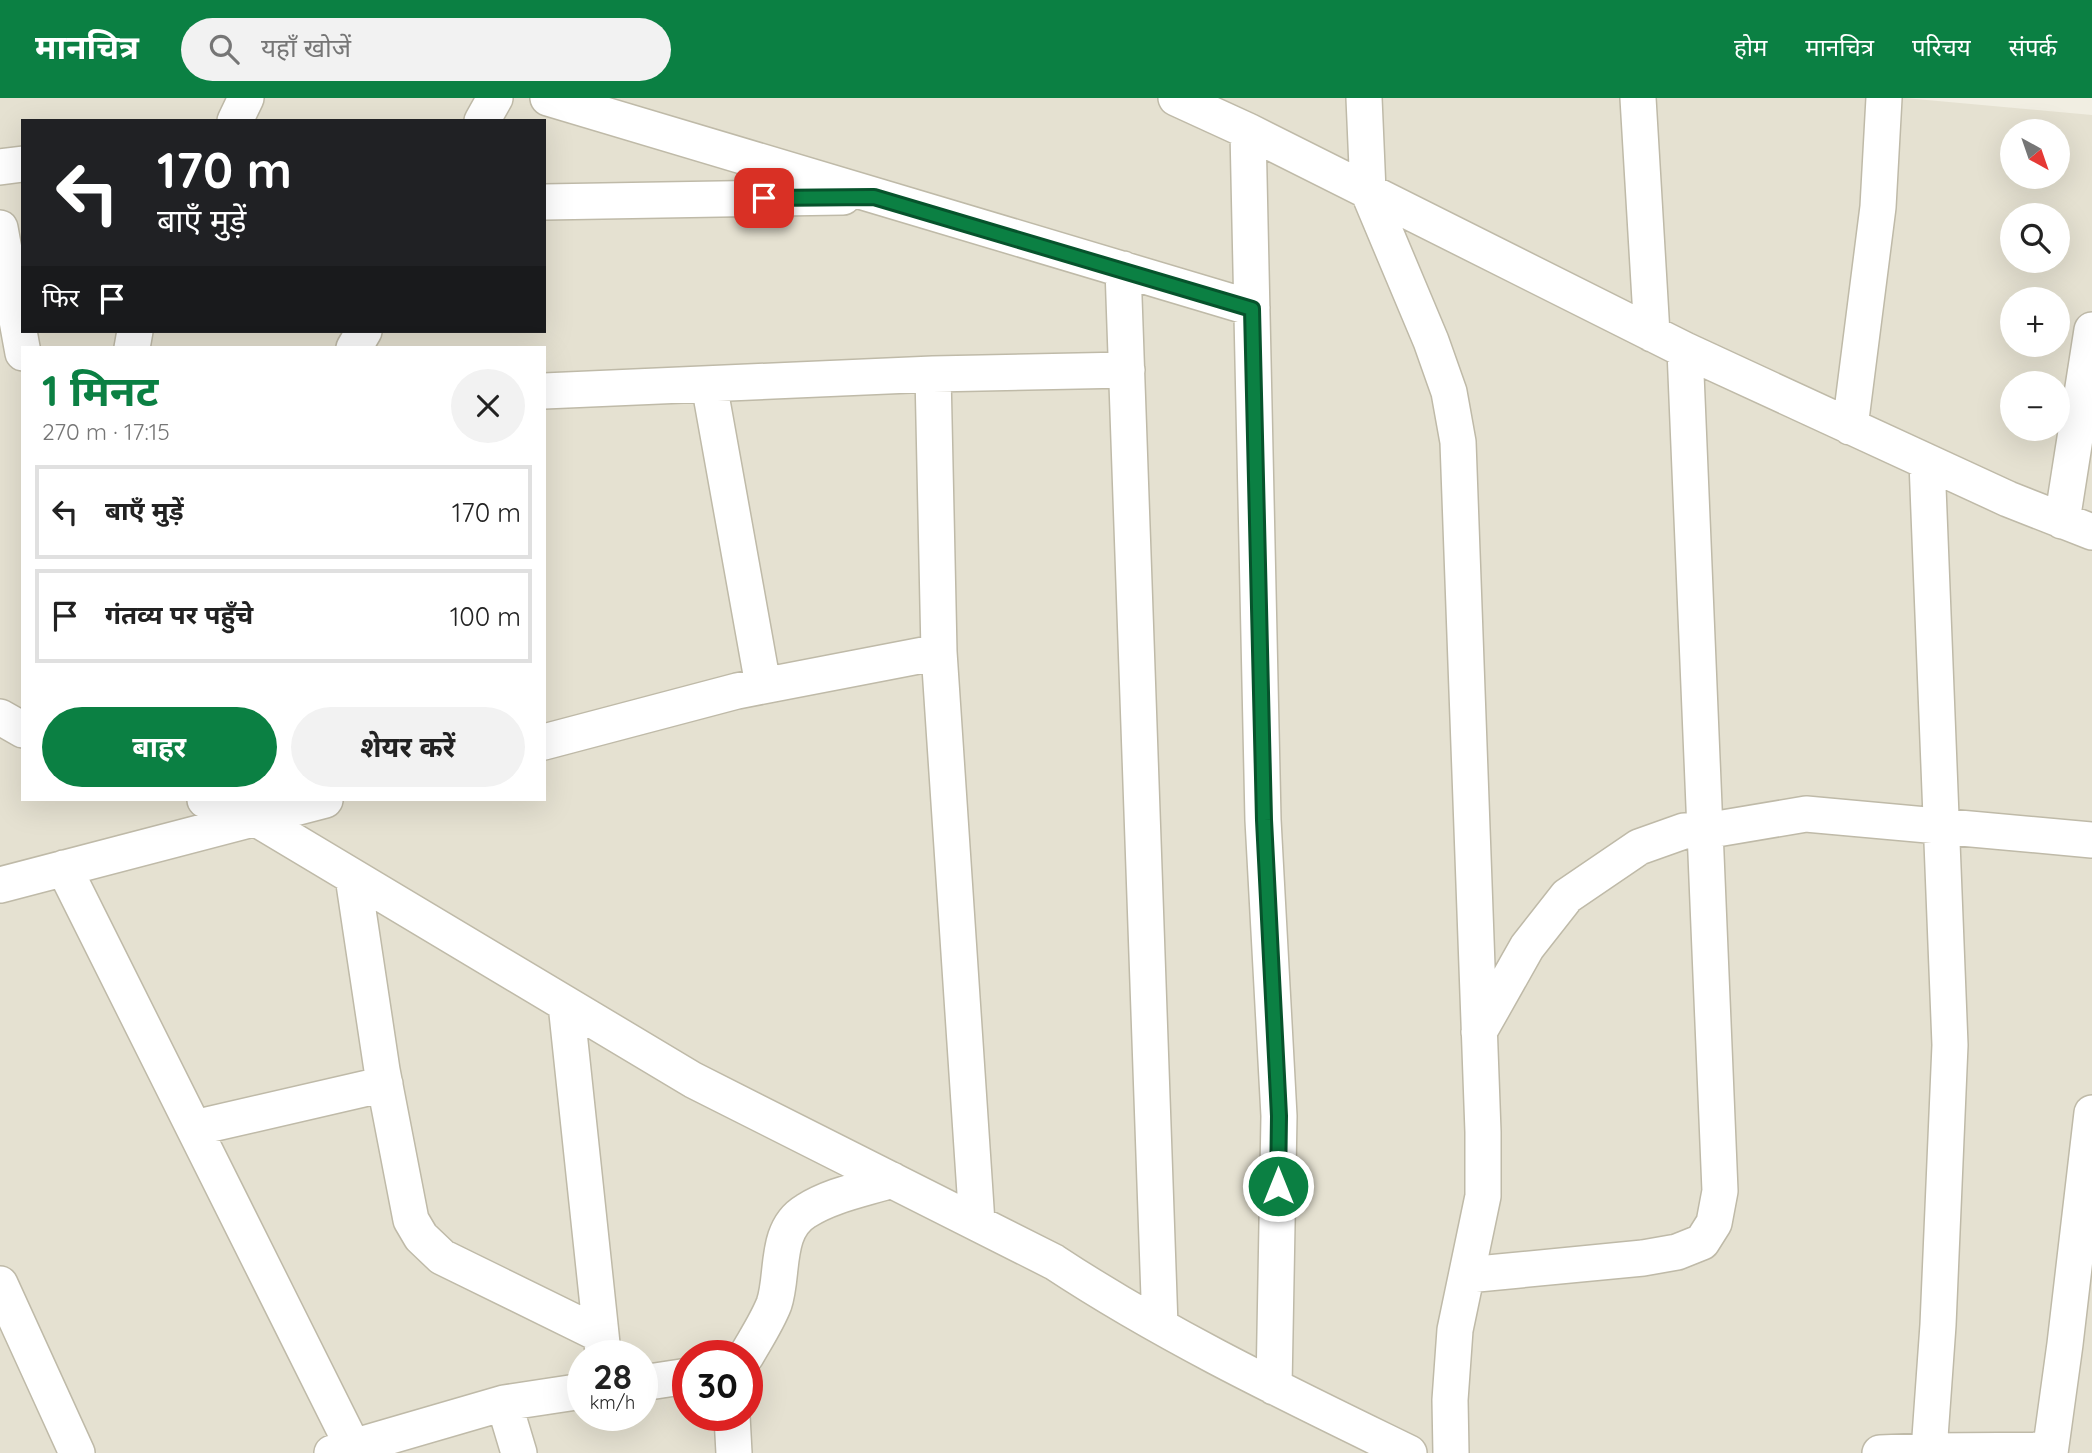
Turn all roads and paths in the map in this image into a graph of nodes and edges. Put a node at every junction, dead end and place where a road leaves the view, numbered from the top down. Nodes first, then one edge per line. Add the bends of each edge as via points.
1 (246, 98) edge
2 (495, 98) edge
3 (548, 98) edge
4 (1177, 98) edge
5 (1364, 98) edge
6 (1638, 98) edge
7 (1884, 98) edge
8 (236, 119) edge
9 (483, 119) edge
10 (1248, 131) junction
11 (21, 164) edge
12 (0, 167) edge
13 (1368, 191) junction
14 (874, 197) junction
15 (546, 202) edge
16 (0, 228) edge
17 (1123, 269) junction
18 (1252, 309) junction
19 (2092, 330) edge
20 (1652, 334) junction
21 (22, 346) edge
22 (1685, 350) junction
23 (1126, 370) junction
24 (933, 374) junction
25 (709, 384) junction
26 (546, 391) edge
27 (1850, 426) junction
28 (1927, 462) junction
29 (2077, 526) edge
30 (939, 652) junction
31 (763, 685) junction
32 (546, 741) edge
33 (208, 801) edge
34 (321, 801) edge
35 (256, 818) junction
36 (1942, 827) junction
37 (1705, 831) junction
38 (2092, 840) edge
39 (64, 869) junction
40 (353, 877) junction
41 (0, 885) edge
42 (566, 1004) junction
43 (1479, 1032) junction
44 (385, 1084) junction
45 (2092, 1113) edge
46 (194, 1128) junction
47 (892, 1180) junction
48 (977, 1223) junction
49 (1467, 1275) junction
50 (0, 1284) edge
51 (1160, 1325) junction
52 (594, 1340) edge
53 (602, 1340) edge
54 (755, 1340) edge
55 (1274, 1387) junction
56 (567, 1393) edge
57 (504, 1403) junction
58 (733, 1431) edge
59 (342, 1450) edge
60 (1929, 1451) junction
61 (2050, 1452) edge
62 (77, 1453) edge
63 (519, 1453) edge
64 (734, 1453) edge
65 (1409, 1453) edge
66 (1451, 1453) edge
67 (1880, 1453) edge

1 - 8 street
2 - 9 street
3 - 14 street
4 - 10 street
5 - 13 street
6 - 20 street
7 - 27 street via 1878,207
10 - 13 street
10 - 18 street
11 - 12 street
13 - 20 street
13 - 43 street via 1431,341 1449,392 1458,442
14 - 15 street
14 - 17 street
16 - 21 street
17 - 18 street
17 - 23 street
18 - 55 street via 1264,820 1279,1116
19 - 29 street
20 - 22 street
22 - 27 street
22 - 37 street
23 - 24 street
23 - 51 street
24 - 25 street
24 - 30 street
25 - 26 street
25 - 31 street
27 - 28 street
28 - 29 street
28 - 36 street
30 - 31 street
30 - 48 street
31 - 32 street
33 - 35 street
34 - 35 street
35 - 39 street
35 - 40 street
36 - 37 street via 1805,814
36 - 38 street
36 - 60 street via 1950,1045
37 - 43 street via 1685,831 1639,847 1567,896 1527,947
37 - 49 street via 1720,1191 1714,1223 1702,1242 1677,1252
39 - 41 street
39 - 46 street
40 - 42 street
40 - 44 street
42 - 47 street via 693,1080
42 - 53 street
43 - 49 street via 1483,1196
44 - 46 street
44 - 52 street via 411,1220 421,1237 442,1257
45 - 61 street
46 - 59 street
47 - 48 street
47 - 54 street via 831,1199 804,1212 791,1227 782,1246 773,1306
48 - 51 street
49 - 66 street via 1455,1330
50 - 62 street
51 - 55 street
55 - 65 street
56 - 57 street
57 - 59 street
57 - 63 street
58 - 64 street
60 - 61 street
60 - 67 street

